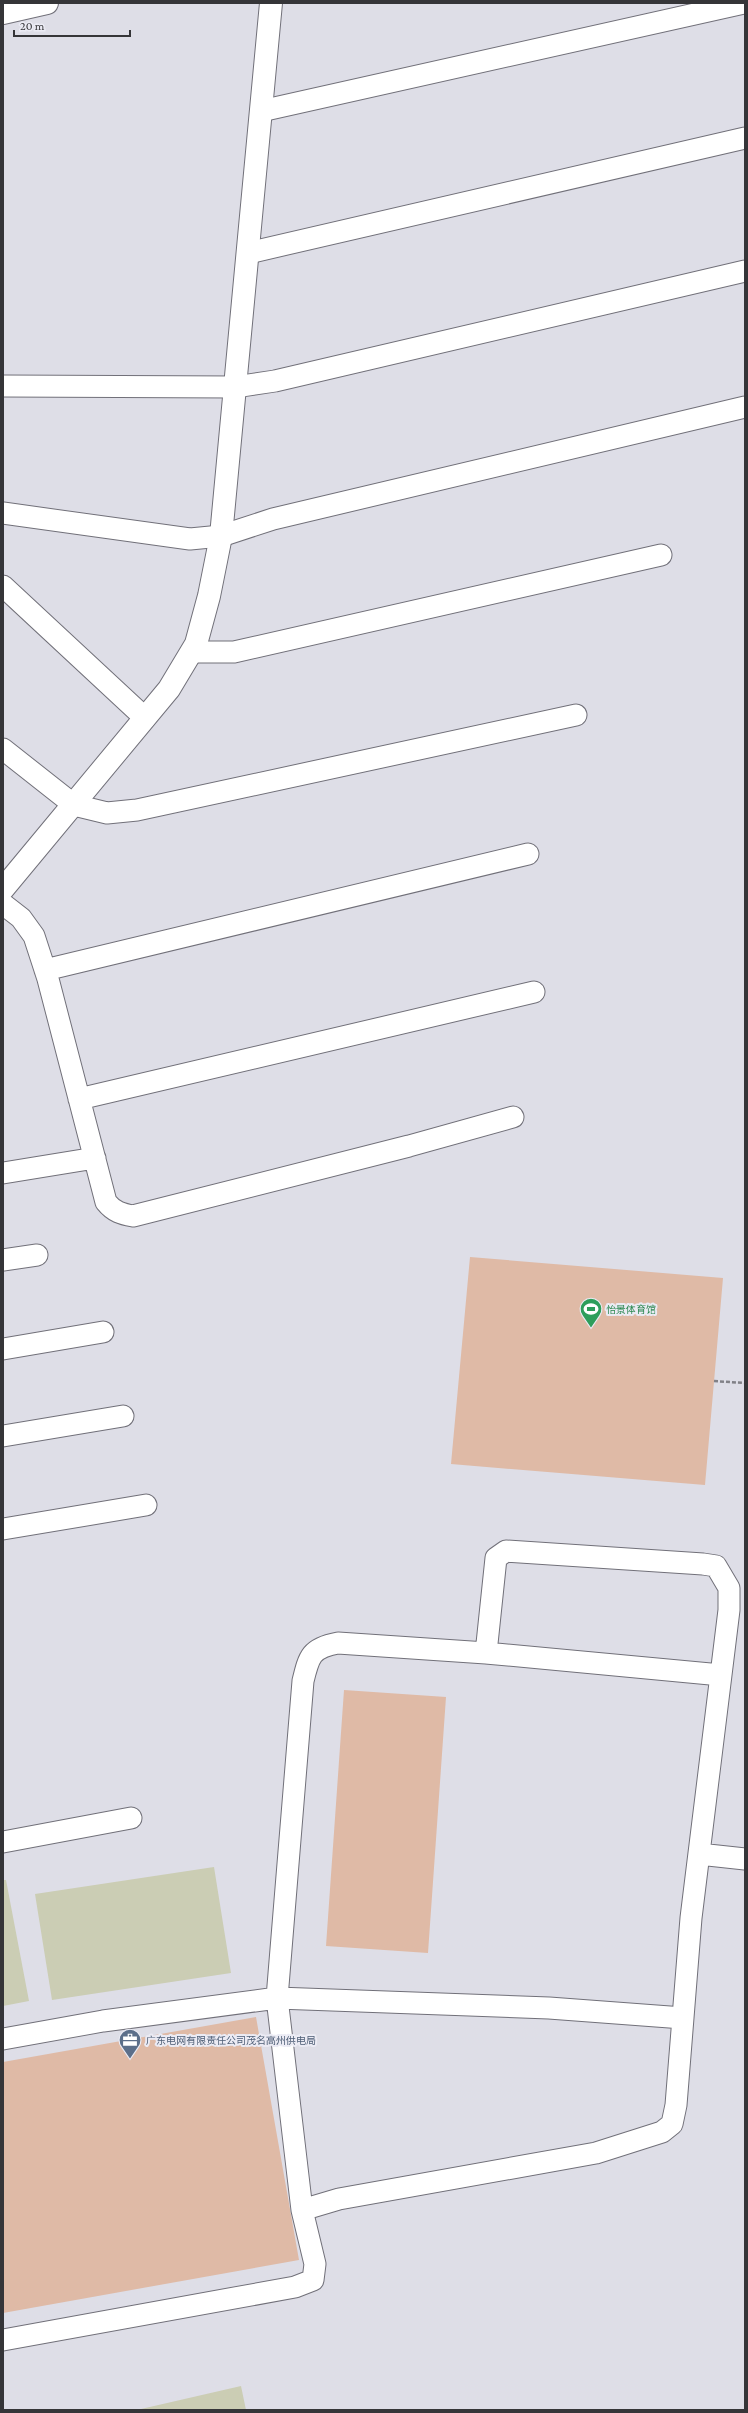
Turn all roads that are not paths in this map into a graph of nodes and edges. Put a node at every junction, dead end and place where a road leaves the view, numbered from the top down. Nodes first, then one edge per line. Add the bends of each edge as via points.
1 (47, 3) edge
2 (271, 3) edge
3 (744, 3) edge
4 (3, 13) edge
5 (262, 111) junction
6 (745, 138) edge
7 (248, 253) junction
8 (745, 271) edge
9 (3, 386) edge
10 (235, 387) junction
11 (745, 407) edge
12 (3, 513) edge
13 (221, 536) junction
14 (661, 555) dead end
15 (3, 586) edge
16 (192, 652) junction
17 (576, 715) dead end
18 (145, 718) junction
19 (3, 749) edge
20 (74, 805) junction
21 (528, 854) dead end
22 (3, 889) edge
23 (3, 904) edge
24 (45, 970) junction
25 (534, 992) dead end
26 (79, 1099) junction
27 (513, 1117) dead end
28 (95, 1158) junction
29 (3, 1173) edge
30 (37, 1255) dead end
31 (3, 1260) edge
32 (103, 1332) dead end
33 (3, 1349) edge
34 (123, 1416) dead end
35 (3, 1436) edge
36 (146, 1505) dead end
37 (3, 1529) edge
38 (486, 1653) junction
39 (721, 1675) junction
40 (131, 1818) dead end
41 (3, 1842) edge
42 (699, 1854) junction
43 (745, 1859) edge
44 (277, 1998) junction
45 (683, 2018) junction
46 (3, 2039) edge
47 (302, 2210) junction
48 (3, 2340) edge

1 - 4 street
2 - 5 street
3 - 5 lane
5 - 7 street
6 - 7 lane
7 - 10 street
8 - 10 lane via 275,381
9 - 10 lane
10 - 13 street
11 - 13 lane via 273,519
12 - 13 lane via 190,539
13 - 16 street via 209,596
14 - 16 lane via 234,652
15 - 18 lane
16 - 18 street via 169,689
17 - 20 lane via 137,810 107,814
18 - 20 street
19 - 20 lane
20 - 22 street
21 - 24 lane
23 - 24 lane via 21,918 34,936
24 - 26 lane
25 - 26 lane
26 - 28 lane
27 - 28 lane via 410,1146 133,1216 113,1210 106,1202
28 - 29 lane
30 - 31 lane
32 - 33 lane
34 - 35 lane
36 - 37 lane
38 - 39 lane
38 - 39 lane via 496,1558 506,1551 702,1564 716,1566 729,1588 729,1610
38 - 44 lane via 338,1643 323,1646 308,1660 304,1681
39 - 42 lane
40 - 41 lane
42 - 43 lane
42 - 45 lane
44 - 45 lane via 549,2008
44 - 46 lane via 103,2021
44 - 47 lane
45 - 47 lane via 676,2105 672,2124 662,2132 596,2153 339,2199
47 - 48 lane via 315,2264 315,2276 310,2283 174,2311

